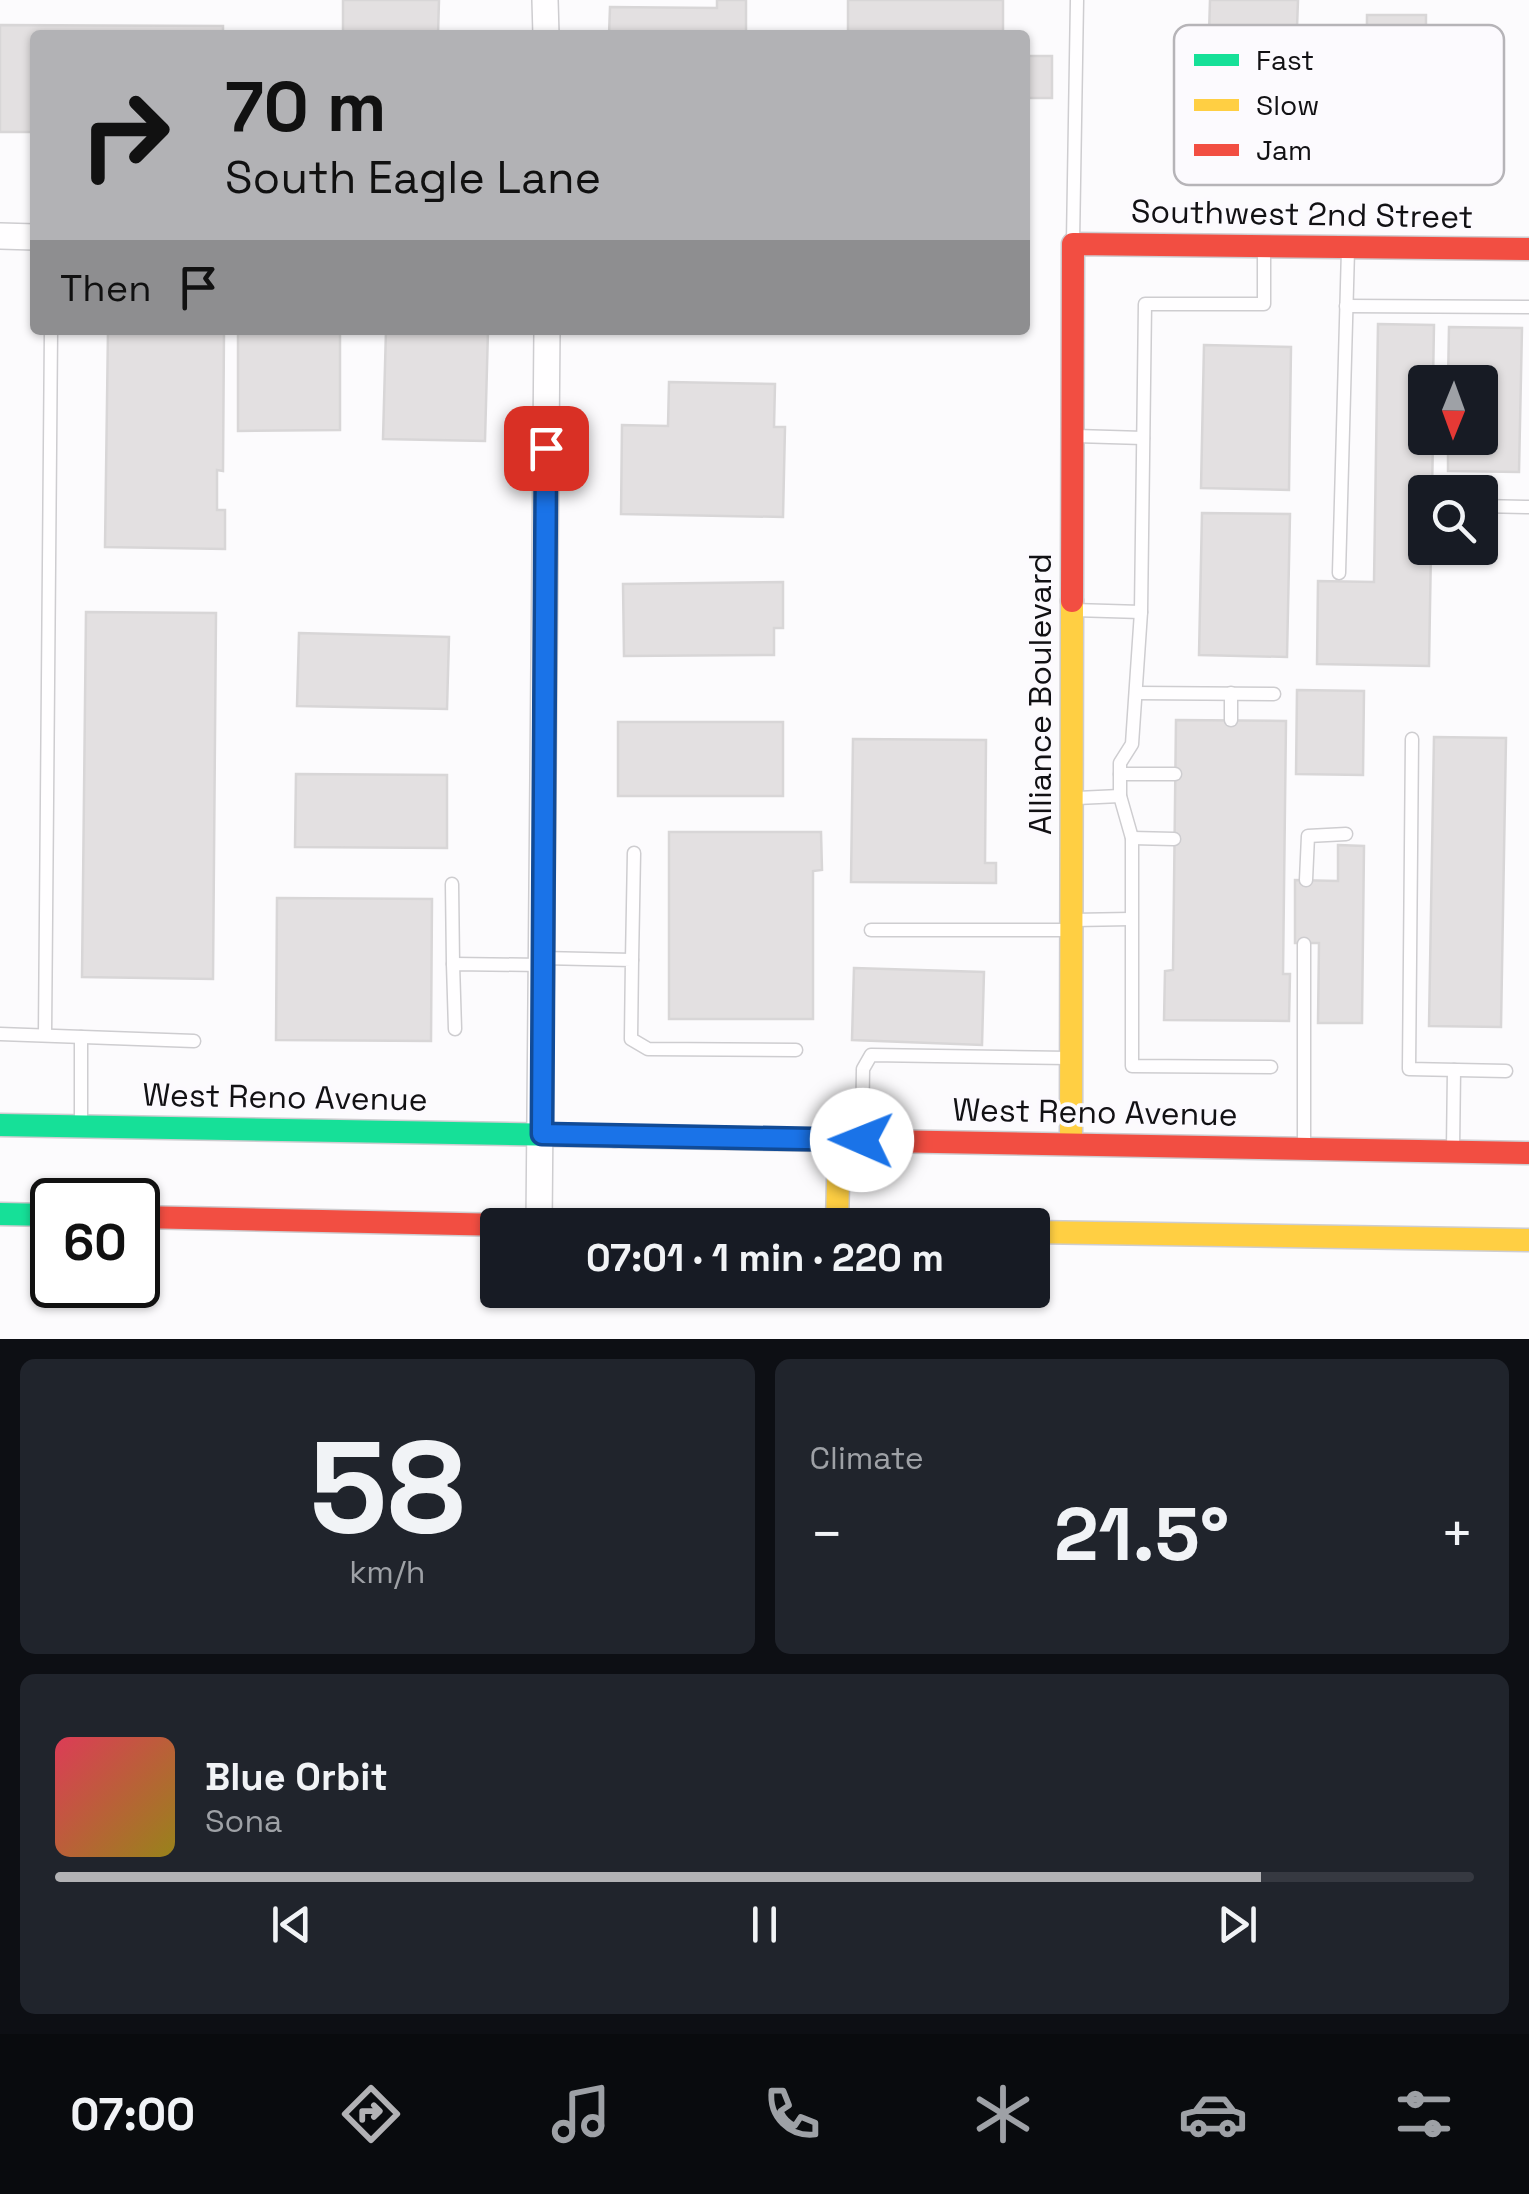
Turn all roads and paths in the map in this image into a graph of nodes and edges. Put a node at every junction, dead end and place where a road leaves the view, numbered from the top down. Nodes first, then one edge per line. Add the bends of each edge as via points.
1 (546, 0) edge
2 (1077, 0) edge
3 (546, 30) edge
4 (0, 236) edge
5 (30, 237) edge
6 (1074, 244) junction
7 (1264, 246) junction
8 (1348, 247) junction
9 (1529, 249) edge
10 (1346, 306) junction
11 (1529, 307) edge
12 (52, 335) edge
13 (547, 335) edge
14 (1073, 436) junction
15 (1143, 438) junction
16 (1498, 506) edge
17 (1529, 507) edge
18 (1340, 573) dead end
19 (1073, 610) junction
20 (1141, 612) junction
21 (1136, 693) junction
22 (1231, 693) junction
23 (1274, 694) dead end
24 (1231, 720) dead end
25 (1412, 739) dead end
26 (1120, 774) junction
27 (1175, 774) dead end
28 (1120, 796) junction
29 (1070, 798) junction
30 (1346, 834) dead end
31 (1132, 838) junction
32 (1174, 839) dead end
33 (634, 853) dead end
34 (1306, 880) dead end
35 (452, 884) dead end
36 (1131, 919) junction
37 (1072, 925) junction
38 (871, 930) dead end
39 (1304, 944) dead end
40 (632, 960) junction
41 (542, 962) junction
42 (453, 964) junction
43 (455, 1029) dead end
44 (0, 1034) edge
45 (44, 1036) junction
46 (81, 1036) junction
47 (194, 1040) dead end
48 (796, 1050) dead end
49 (1072, 1058) junction
50 (1271, 1066) dead end
51 (1454, 1070) junction
52 (1506, 1071) dead end
53 (0, 1125) edge
54 (80, 1126) junction
55 (542, 1134) junction
56 (850, 1140) junction
57 (1072, 1144) junction
58 (1304, 1149) junction
59 (1452, 1151) junction
60 (1529, 1153) edge
61 (540, 1208) edge
62 (840, 1208) edge
63 (0, 1214) edge
64 (30, 1215) edge
65 (160, 1217) edge
66 (480, 1224) edge
67 (1050, 1232) edge
68 (1529, 1240) edge

1 - 3 street
2 - 6 lane
4 - 5 street
6 - 7 main road, Southwest 2nd Street
6 - 14 main road, Alliance Boulevard
7 - 8 main road, Southwest 2nd Street
7 - 15 lane via 1264,304 1145,304
8 - 9 main road, Southwest 2nd Street
8 - 10 lane
10 - 11 lane
10 - 18 lane
12 - 45 lane
13 - 41 street
14 - 15 lane
14 - 19 main road, Alliance Boulevard
15 - 20 lane
16 - 17 lane
19 - 20 lane
19 - 29 main road, Alliance Boulevard
20 - 21 lane
21 - 22 lane
21 - 26 lane via 1132,744
22 - 23 lane
22 - 24 lane
25 - 51 lane via 1409,1070
26 - 27 lane
26 - 28 lane
28 - 29 lane
28 - 31 lane
29 - 37 main road, Alliance Boulevard
30 - 34 lane via 1308,836
31 - 32 lane
31 - 36 lane
33 - 40 lane
35 - 42 lane
36 - 37 lane
36 - 50 lane via 1132,1066
37 - 38 lane
37 - 49 main road, Alliance Boulevard
39 - 58 lane
40 - 41 lane
40 - 48 lane via 636,1044
41 - 42 lane
41 - 55 street
42 - 43 lane
44 - 45 lane
45 - 46 lane
46 - 47 lane
46 - 54 lane
49 - 56 lane via 871,1055
49 - 57 main road, Alliance Boulevard
51 - 52 lane
51 - 59 lane
53 - 54 main road, West Reno Avenue
54 - 55 main road, West Reno Avenue
55 - 56 main road, West Reno Avenue
55 - 61 street
56 - 57 main road, West Reno Avenue
56 - 62 main road
57 - 58 main road, West Reno Avenue
58 - 59 main road, West Reno Avenue
59 - 60 main road, West Reno Avenue
63 - 64 main road
65 - 66 main road
67 - 68 main road

